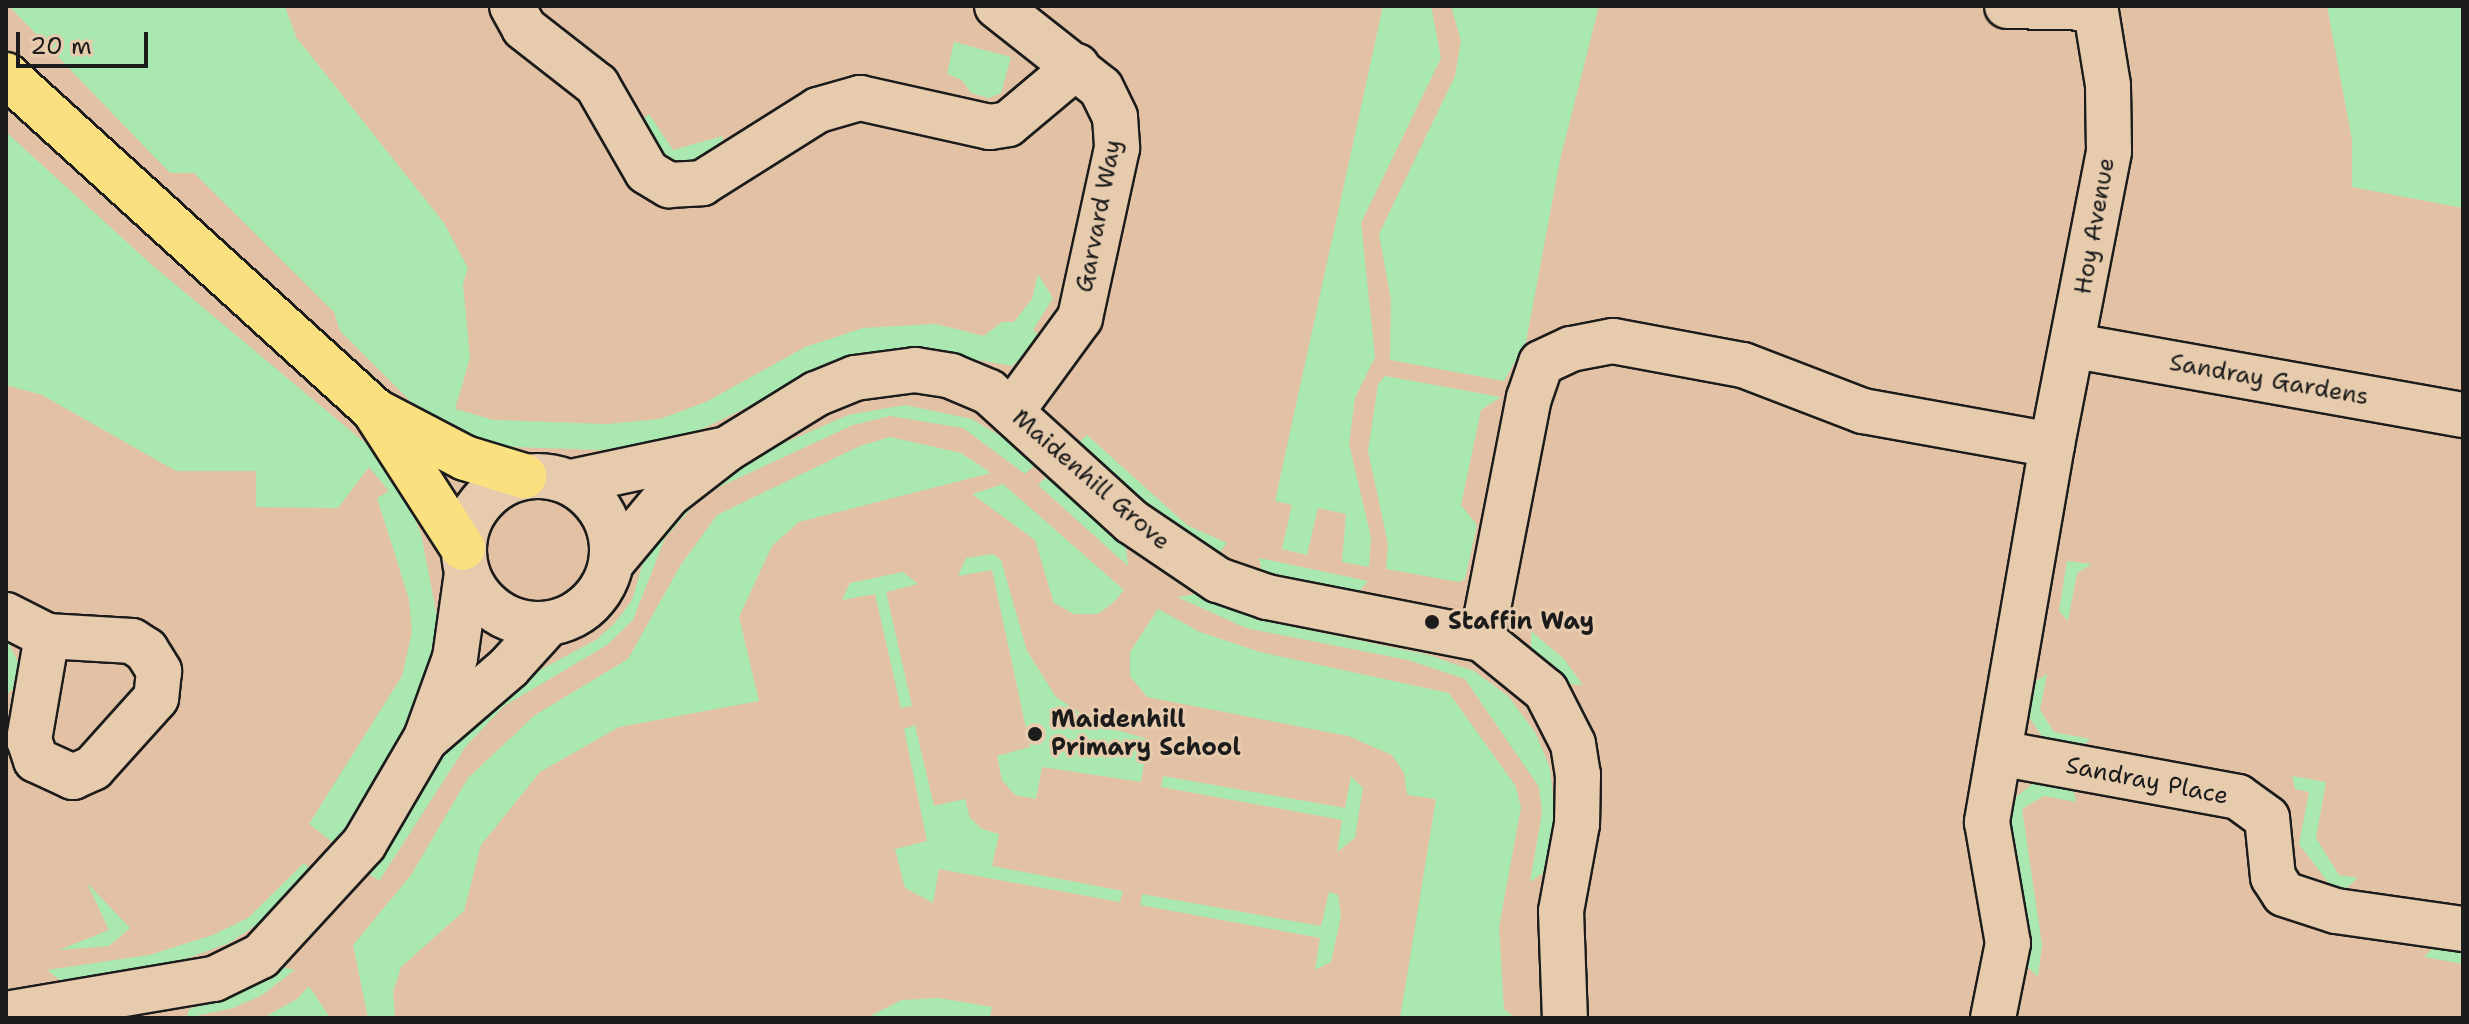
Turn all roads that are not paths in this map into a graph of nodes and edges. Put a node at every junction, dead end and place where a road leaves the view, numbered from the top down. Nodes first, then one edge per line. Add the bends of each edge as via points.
1 (512, 6) edge
2 (997, 6) edge
3 (2007, 6) edge
4 (2095, 7) edge
5 (1077, 66) junction
6 (10, 71) edge
7 (2075, 346) junction
8 (374, 410) junction
9 (1012, 411) junction
10 (2463, 415) edge
11 (2052, 445) junction
12 (727, 449) junction
13 (524, 476) junction
14 (571, 482) junction
15 (465, 560) junction
16 (612, 562) junction
17 (6, 615) edge
18 (547, 625) junction
19 (47, 636) dead end
20 (1482, 639) junction
21 (426, 738) junction
22 (1999, 753) junction
23 (2463, 929) edge
24 (6, 1014) edge
25 (1565, 1018) edge
26 (1993, 1018) edge

1 - 5 street via 524,28 597,85 647,172 669,185 685,187 702,183 818,110 860,98 990,127 1022,116
2 - 5 street, Garvard Way
3 - 4 street
4 - 7 street, Hoy Avenue via 2108,85 2109,151
5 - 9 street, Garvard Way via 1110,102 1117,148 1080,318
6 - 8 highway
7 - 10 street, Sandray Gardens
7 - 11 street, Hoy Avenue
8 - 13 highway via 465,458
8 - 15 highway
9 - 12 street, Maidenhill Grove via 989,392 951,376 915,370 855,378 816,394
9 - 20 street, Maidenhill Grove via 1132,522 1218,580 1267,597
11 - 20 street via 1863,411 1743,365 1613,341 1571,349 1541,363 1529,398
11 - 22 street
12 - 14 street, Maidenhill Grove
12 - 16 street, Maidenhill Grove via 668,495
13 - 14 street via 548,475
13 - 15 street via 501,484 481,501 468,522
14 - 16 street via 605,515
15 - 18 street via 479,595 498,613 521,623
15 - 21 street via 455,658
16 - 18 street via 590,604
17 - 19 street
18 - 21 street via 509,667
20 - 25 street, Maidenhill Grove via 1546,691 1573,744 1579,803 1561,911
21 - 24 street via 364,844 261,956 214,979
22 - 23 street, Sandray Place via 2238,797 2267,818 2273,877 2284,894 2336,911
22 - 26 street via 1987,822 2008,943

